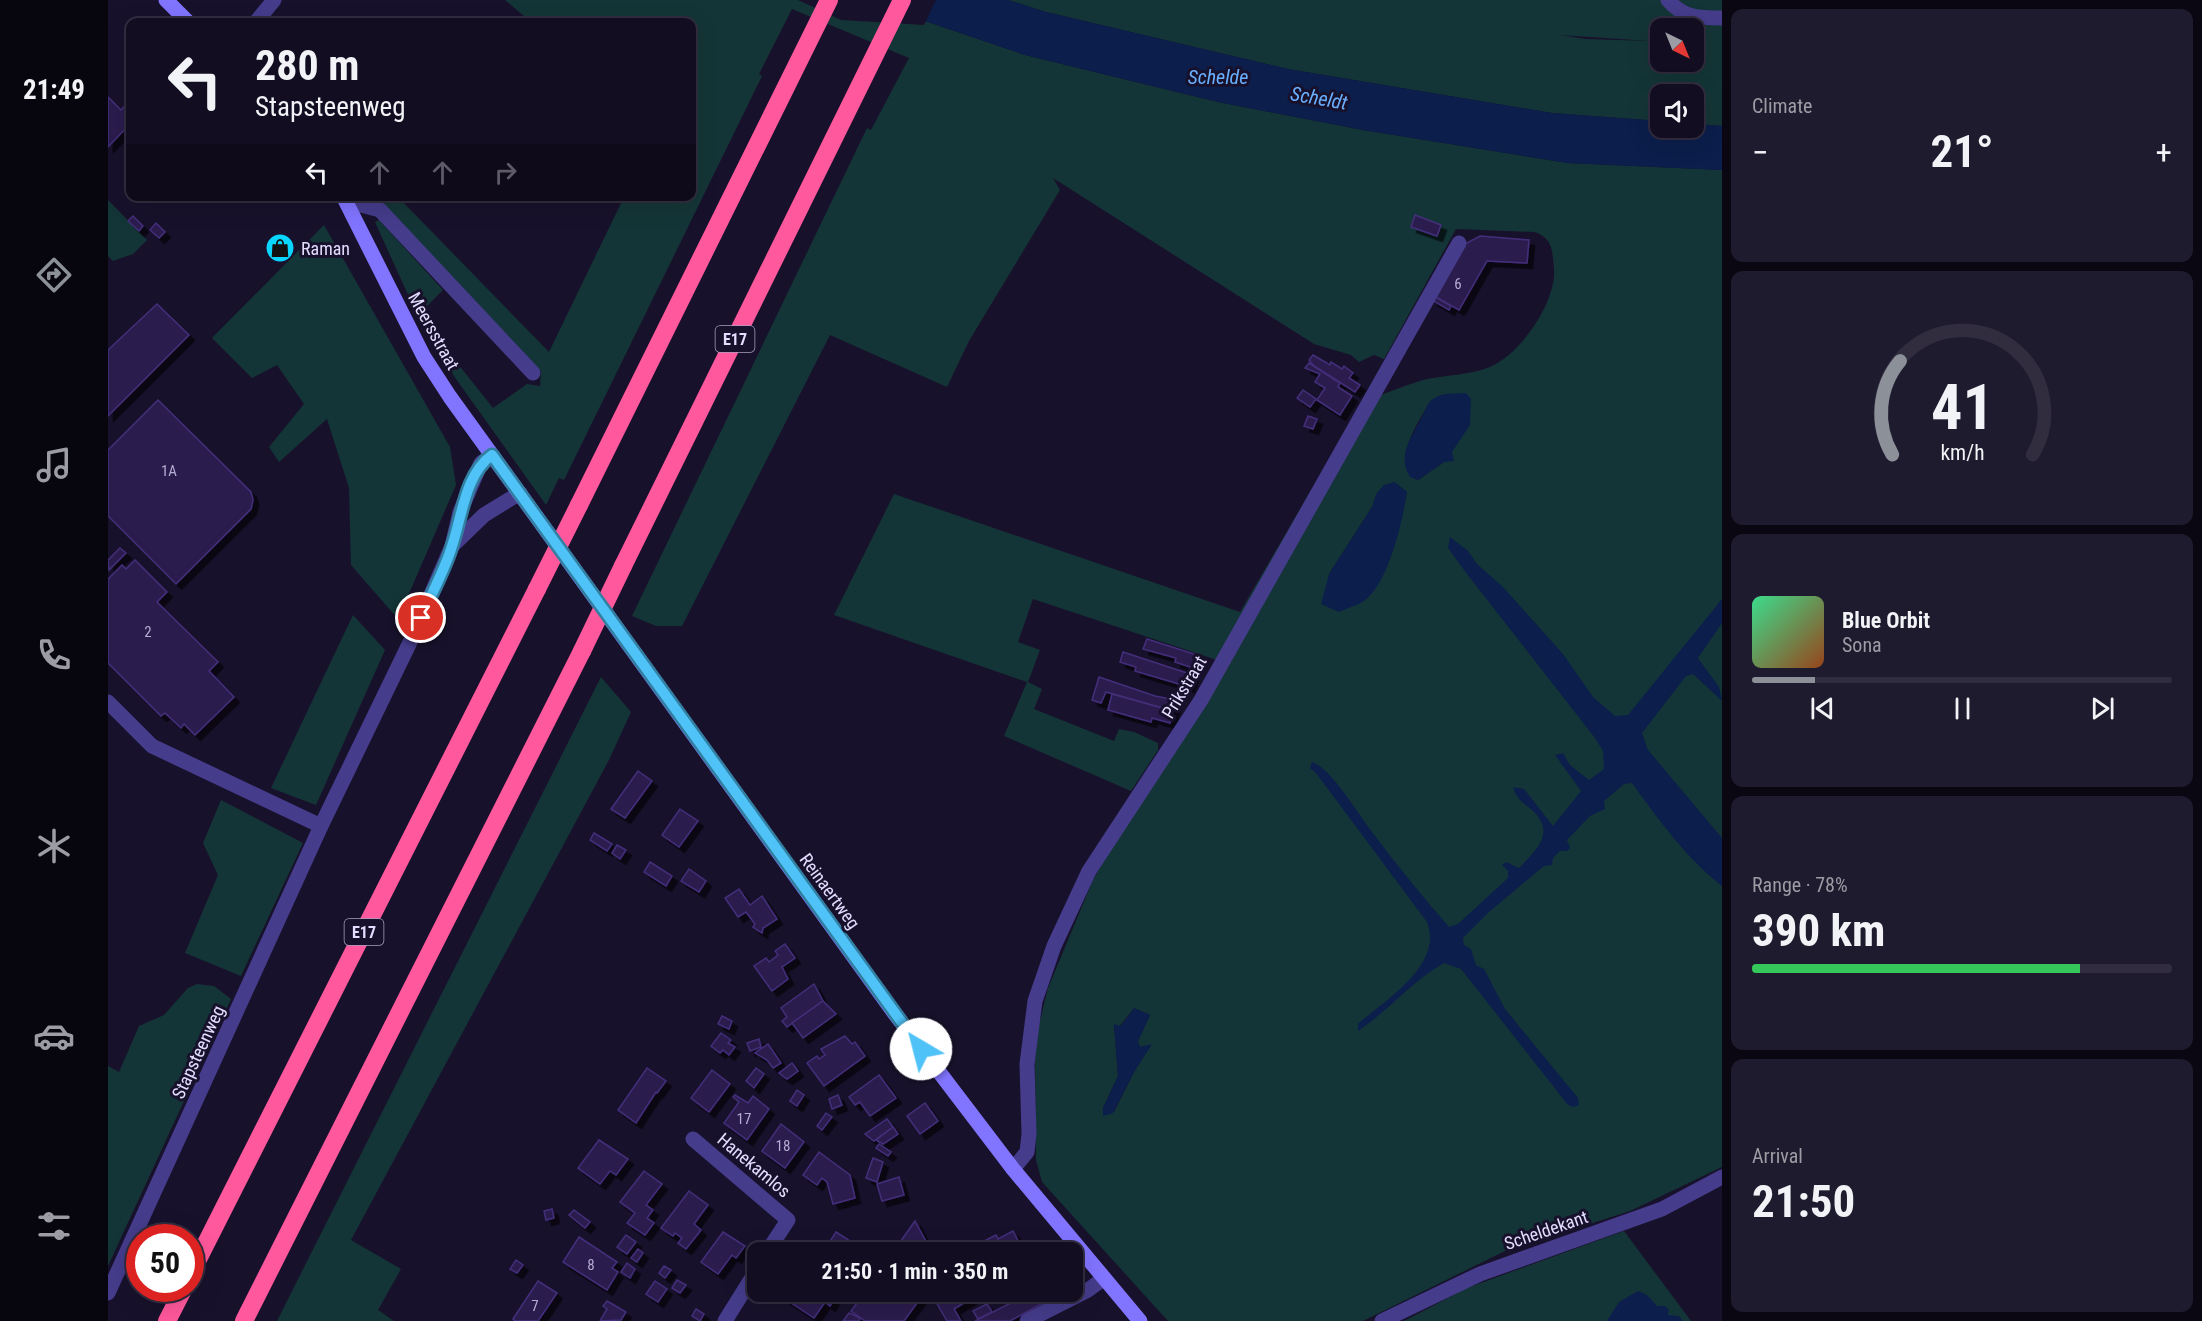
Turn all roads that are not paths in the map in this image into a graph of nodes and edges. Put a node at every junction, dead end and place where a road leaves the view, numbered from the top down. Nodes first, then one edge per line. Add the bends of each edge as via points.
1 (166, 0) edge
2 (274, 0) edge
3 (829, 0) edge
4 (902, 0) edge
5 (1668, 0) edge
6 (184, 18) edge
7 (259, 18) edge
8 (1722, 18) edge
9 (346, 201) edge
10 (351, 201) edge
11 (1459, 243) dead end
12 (533, 373) dead end
13 (492, 455) junction
14 (504, 472) joint
15 (520, 493) junction
16 (452, 546) junction
17 (108, 702) edge
18 (321, 826) junction
19 (693, 1139) dead end
20 (1012, 1169) junction
21 (1722, 1177) edge
22 (774, 1242) edge
23 (204, 1247) edge
24 (1103, 1279) junction
25 (747, 1285) edge
26 (108, 1293) edge
27 (177, 1302) edge
28 (168, 1321) edge
29 (244, 1321) edge
30 (724, 1321) edge
31 (1027, 1321) edge
32 (1140, 1321) edge
33 (1382, 1321) edge

1 - 6 main road
2 - 7 street
3 - 23 highway, E17, bridge
4 - 29 highway, E17, bridge via 582,651
5 - 8 street via 1679,12 1694,18
9 - 13 main road, Meersstraat via 424,357
10 - 12 street, Meersstraat via 380,210
11 - 20 street, Prikstraat via 1200,700 1089,871 1054,946 1035,1001 1028,1064 1027,1152
13 - 14 main road, Meersstraat
13 - 16 street, Stapsteenweg via 481,463 460,512
14 - 15 main road, Reinaertweg
15 - 16 street, Stapsteenweg via 484,515
15 - 20 main road, Reinaertweg via 848,950
16 - 18 street, Stapsteenweg
17 - 18 street via 152,746
18 - 26 street, Stapsteenweg
19 - 22 street, Hanekamlos via 788,1220
20 - 24 main road, Reinaertweg
21 - 33 street, Scheldekant via 1662,1209 1480,1274
24 - 31 street
24 - 32 main road, Reinaertweg
25 - 30 street
27 - 28 highway

